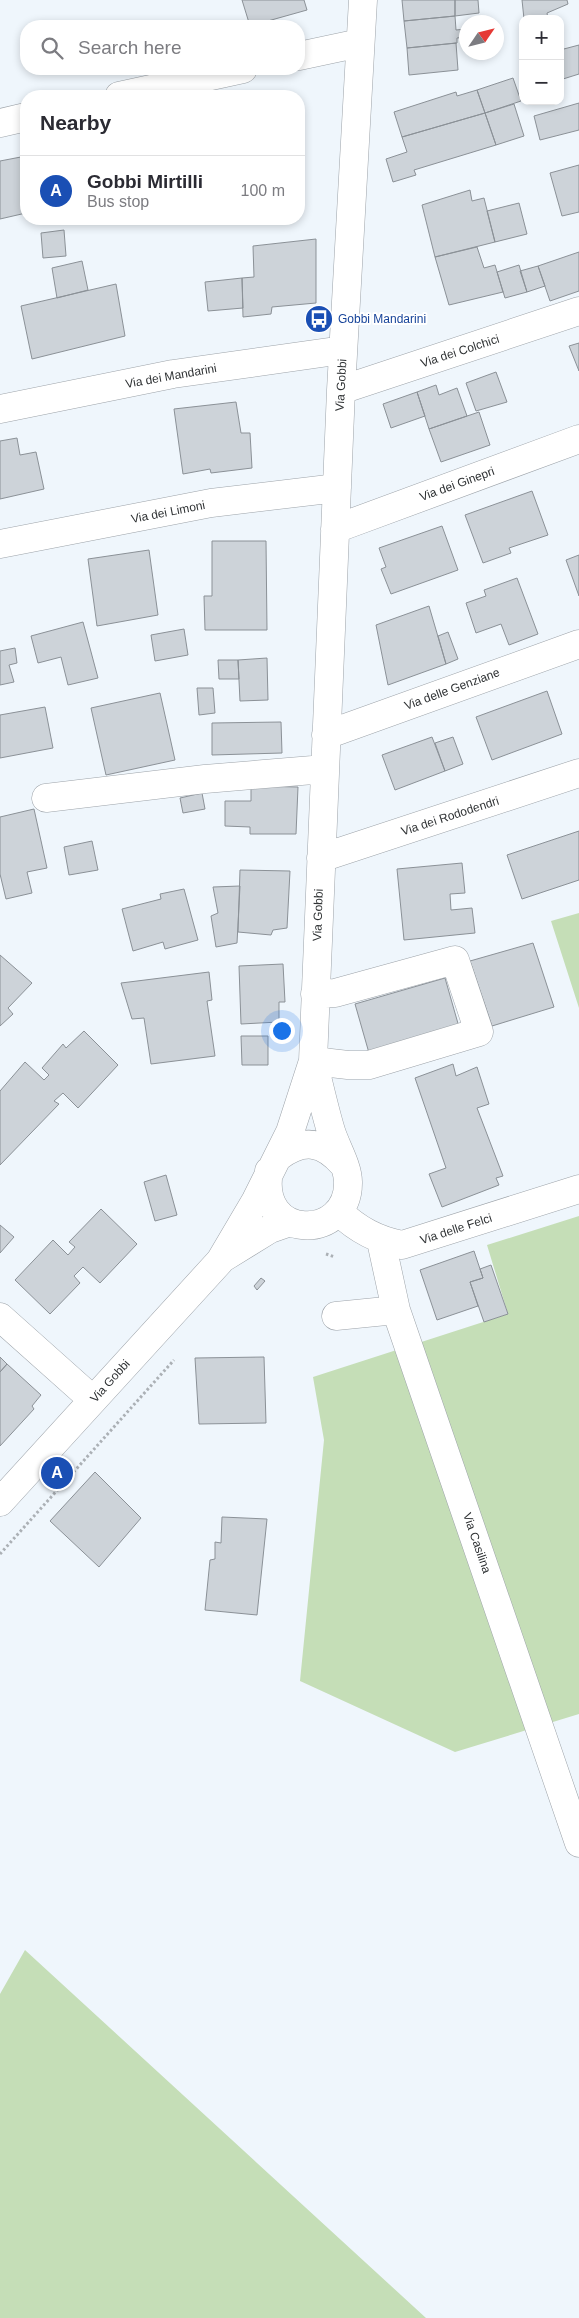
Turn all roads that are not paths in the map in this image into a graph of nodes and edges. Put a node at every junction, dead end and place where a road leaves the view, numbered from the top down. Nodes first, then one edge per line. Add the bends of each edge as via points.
1 (362, 0) edge
2 (360, 43) junction
3 (305, 55) edge
4 (215, 75) edge
5 (147, 90) edge
6 (20, 118) edge
7 (0, 123) edge
8 (579, 311) edge
9 (343, 350) junction
10 (341, 390) junction
11 (0, 409) edge
12 (579, 439) edge
13 (336, 488) junction
14 (335, 529) junction
15 (0, 544) edge
16 (579, 644) edge
17 (326, 734) junction
18 (325, 769) junction
19 (579, 773) edge
20 (46, 798) dead end
21 (321, 858) junction
22 (316, 994) junction
23 (313, 1061) junction
24 (273, 1164) junction
25 (343, 1164) junction
26 (579, 1189) edge
27 (339, 1212) junction
28 (290, 1222) junction
29 (381, 1241) junction
30 (220, 1260) junction
31 (396, 1310) junction
32 (336, 1316) dead end
33 (0, 1317) edge
34 (93, 1400) junction
35 (0, 1502) edge
36 (579, 1844) edge

1 - 2 street, Via Gobbi
2 - 3 street
2 - 9 street, Via Gobbi
4 - 5 street
6 - 7 street
8 - 10 street, Via dei Colchici
9 - 10 street, Via Gobbi
9 - 11 street, Via dei Mandarini via 173,374
10 - 13 street, Via Gobbi
12 - 14 street, Via dei Ginepri
13 - 14 street, Via Gobbi
13 - 15 street, Via dei Limoni via 211,503
14 - 17 street, Via Gobbi
16 - 17 street, Via delle Genziane
17 - 18 street, Via Gobbi
18 - 20 street via 205,778
18 - 21 street, Via Gobbi
19 - 21 street, Via dei Rododendri
21 - 22 street, Via Gobbi
22 - 23 street, Via Gobbi
22 - 23 street via 335,993 455,960 479,1032 369,1065
23 - 24 street, Via Gobbi via 290,1132
23 - 25 street, Via Gobbi
24 - 25 street via 290,1148 304,1144 320,1146
24 - 28 street, Via Gobbi via 266,1186 269,1201 278,1214
24 - 30 street, Via Gobbi via 256,1200
25 - 27 street, Via Gobbi via 348,1180 347,1197
26 - 29 street, Via delle Felci via 416,1242 402,1245
27 - 28 street, Via Gobbi via 325,1222 308,1226
27 - 29 street, Via delle Felci
28 - 30 street, Via Gobbi via 270,1230
29 - 31 street, Via Casilina
30 - 34 street, Via Gobbi
31 - 32 street
31 - 36 street, Via Casilina
33 - 34 street
34 - 35 street, Via Gobbi

